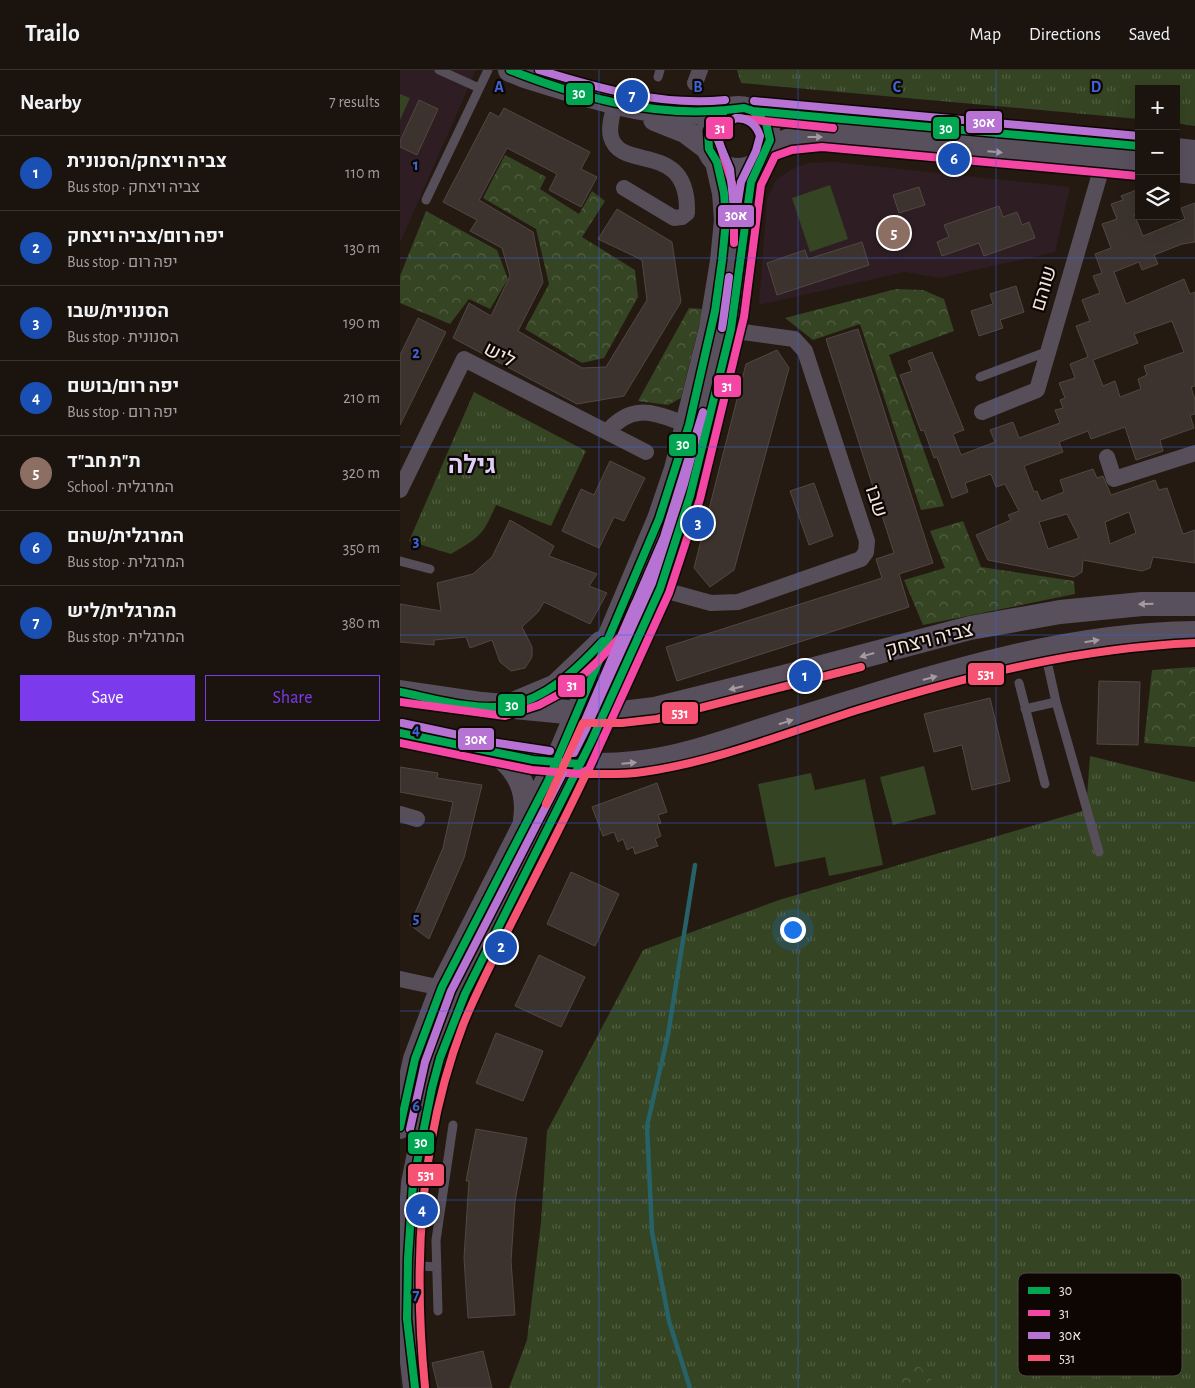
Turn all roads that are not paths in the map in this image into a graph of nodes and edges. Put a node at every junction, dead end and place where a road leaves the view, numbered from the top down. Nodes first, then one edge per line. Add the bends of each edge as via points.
1 (439, 70) edge
2 (488, 70) edge
3 (510, 70) edge
4 (479, 88) junction
5 (617, 103) junction
6 (726, 110) junction
7 (753, 111) junction
8 (1135, 147) edge
9 (1180, 150) edge
10 (1195, 152) edge
11 (1106, 153) junction
12 (765, 154) junction
13 (713, 156) junction
14 (1135, 164) edge
15 (1180, 170) edge
16 (1195, 172) edge
17 (624, 188) dead end
18 (426, 200) dead end
19 (721, 329) junction
20 (1046, 352) junction
21 (980, 377) dead end
22 (982, 412) dead end
23 (698, 427) junction
24 (607, 432) junction
25 (646, 452) dead end
26 (1195, 453) edge
27 (1107, 457) dead end
28 (400, 490) edge
29 (400, 561) edge
30 (430, 569) dead end
31 (660, 589) junction
32 (1195, 604) edge
33 (612, 631) junction
34 (1195, 633) edge
35 (1044, 649) junction
36 (1019, 683) dead end
37 (400, 692) edge
38 (1056, 702) junction
39 (505, 706) junction
40 (1025, 709) junction
41 (577, 713) junction
42 (605, 714) junction
43 (400, 733) edge
44 (498, 754) junction
45 (556, 763) junction
46 (580, 764) junction
47 (1045, 784) dead end
48 (400, 814) edge
49 (417, 819) dead end
50 (525, 822) junction
51 (1099, 852) dead end
52 (400, 979) edge
53 (442, 987) junction
54 (465, 994) junction
55 (453, 1125) dead end
56 (400, 1127) edge
57 (404, 1256) edge
58 (436, 1267) junction
59 (438, 1311) dead end
60 (415, 1388) edge

1 - 4 lane
2 - 4 lane
3 - 5 street
4 - 18 lane
5 - 6 street via 688,114
5 - 13 street via 685,131
5 - 17 street via 611,139 625,153 659,162 675,171 686,192 687,213 682,218 674,218
6 - 7 street
6 - 13 street via 712,122 707,140
7 - 11 street
7 - 12 street via 766,123 770,140
8 - 11 street
9 - 10 street
12 -> 11 street via 790,140 822,137
11 - 14 street
11 - 20 street, שוהם
12 - 13 street via 745,169 736,170
12 - 19 street via 751,182 742,263
13 - 19 street via 724,193 726,220
15 - 16 street
19 - 23 street
19 - 31 street, שבו via 794,339 805,351 867,541 866,552 861,559 738,602 711,603
20 - 21 lane
20 - 22 street, שוהם via 1037,390
23 - 24 street via 645,411 628,415
23 - 31 street via 690,496
23 - 33 street
24 - 25 street, ליש
24 - 28 street, ליש via 464,359
26 - 27 street via 1114,479
29 - 30 lane
31 - 42 street
32 -> 42 street, צביה ויצחק via 1142,604 1060,612 970,628 655,708
33 - 39 street via 562,682 536,696
33 - 41 street
35 -> 34 street, צביה ויצחק via 1110,638
35 - 38 lane
46 -> 35 street, צביה ויצחק via 632,763 686,752 921,680
36 - 40 lane
37 - 39 street, צביה ויצחק
38 - 40 lane
38 - 51 lane
39 - 41 street, צביה ויצחק
40 - 47 lane
41 - 42 street, צביה ויצחק
41 - 45 street
42 - 46 street
43 - 44 street, צביה ויצחק
44 - 45 street, צביה ויצחק
44 - 50 street via 512,766 522,782
45 - 46 street, צביה ויצחק
45 - 50 street
46 - 54 street
48 - 49 street
50 - 53 street
52 - 53 street
53 - 54 street
53 - 56 street via 416,1059
54 - 57 street via 440,1058 423,1126
55 - 58 lane via 436,1240
57 - 58 lane via 423,1266
57 - 60 street via 406,1319
58 - 59 lane

